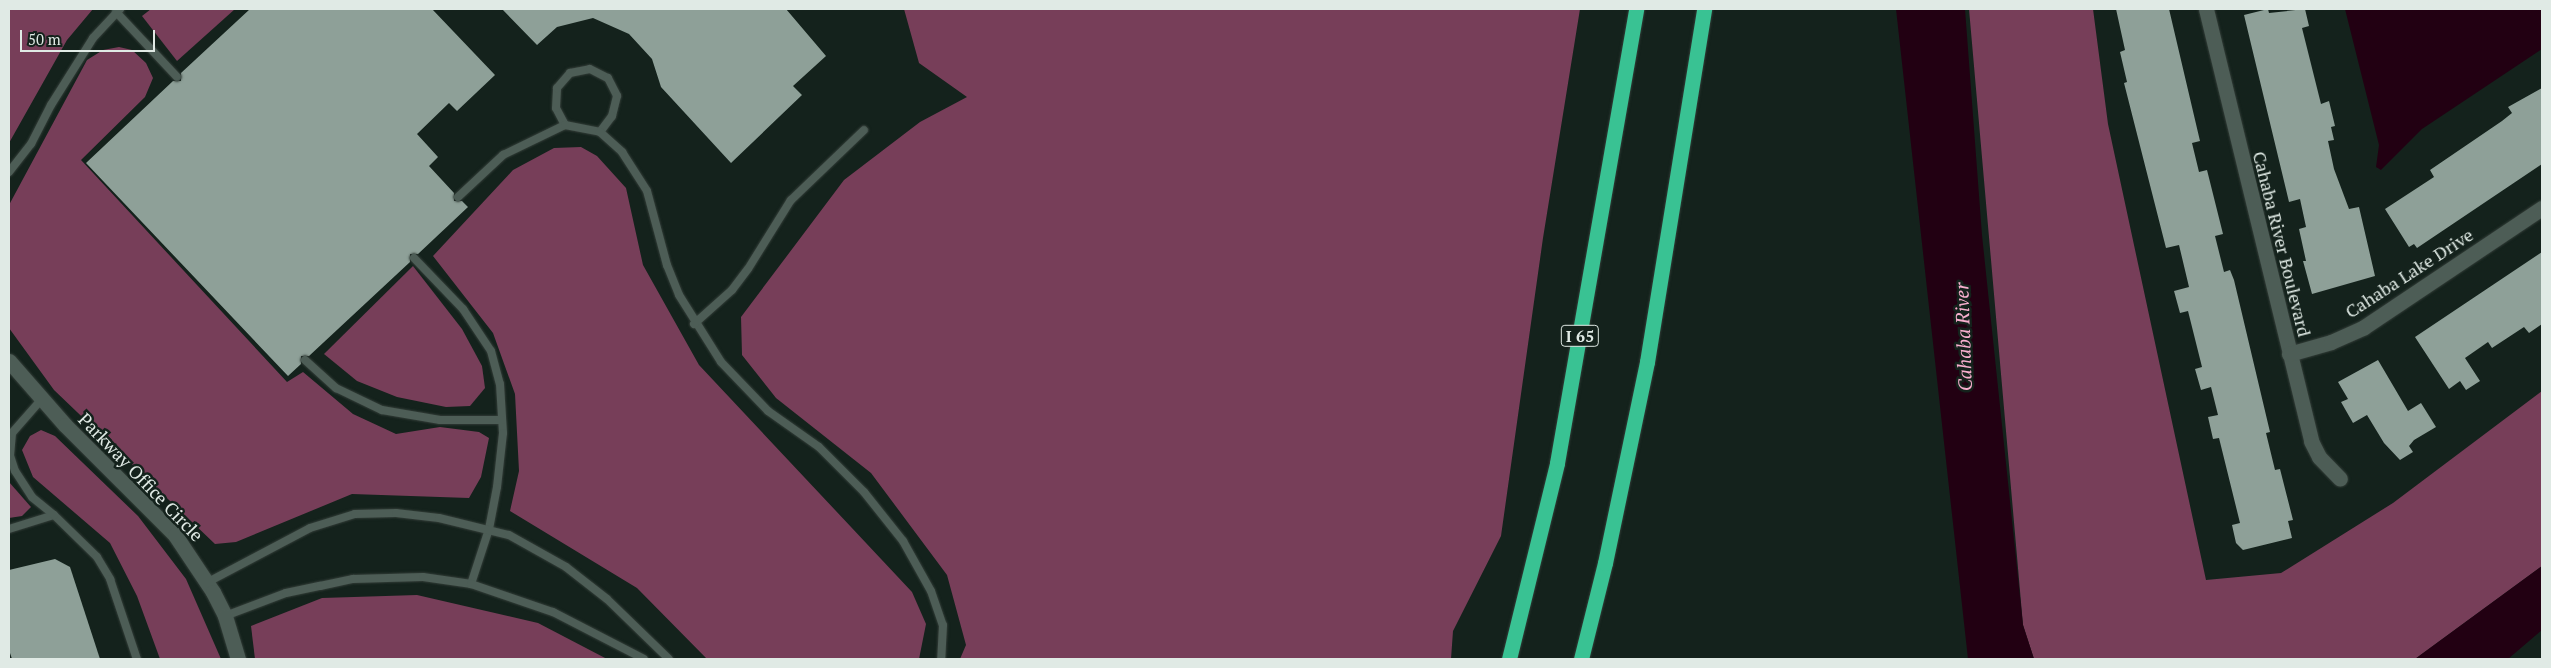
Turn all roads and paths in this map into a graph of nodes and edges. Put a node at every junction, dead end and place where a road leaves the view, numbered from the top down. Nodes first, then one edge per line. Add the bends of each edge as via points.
1 (1636, 9) edge
2 (1704, 9) edge
3 (2206, 9) edge
4 (118, 11) edge
5 (177, 77) dead end
6 (565, 125) junction
7 (864, 130) dead end
8 (600, 132) junction
9 (9, 172) edge
10 (458, 197) dead end
11 (2542, 208) edge
12 (414, 258) dead end
13 (694, 324) junction
14 (2289, 354) junction
15 (305, 360) dead end
16 (9, 361) edge
17 (41, 400) junction
18 (502, 420) junction
19 (2340, 479) dead end
20 (54, 515) junction
21 (9, 529) edge
22 (489, 529) junction
23 (208, 582) junction
24 (471, 584) junction
25 (225, 616) junction
26 (137, 659) edge
27 (238, 659) edge
28 (644, 659) edge
29 (669, 659) edge
30 (941, 659) edge
31 (1509, 659) edge
32 (1581, 659) edge

1 - 31 highway, I 65 via 1558,464
2 - 32 highway via 1647,362 1605,563
3 - 14 street, Cahaba River Boulevard
4 - 5 lane
4 - 9 lane via 93,38 51,104 32,144
6 - 8 lane
6 - 8 lane via 556,108 557,88 570,73 590,69 608,78 617,96 612,116
6 - 10 lane via 503,155
7 - 13 lane via 791,200 732,290
8 - 13 lane via 622,152 647,191 667,265
11 - 14 street, Cahaba Lake Drive via 2364,327 2332,342
12 - 18 lane via 463,309 491,351 500,384
13 - 30 lane via 742,387 768,411 819,448 864,492 903,541 931,591 943,625
14 - 19 street, Cahaba River Boulevard via 2311,441 2319,457
15 - 18 lane via 336,388 382,410 440,420
16 - 17 street, Parkway Office Circle
17 - 20 lane via 14,428 10,456 15,471 32,497
17 - 23 street, Parkway Office Circle via 176,535
18 - 22 lane via 497,487
20 - 21 lane
20 - 26 lane via 98,557 110,579
22 - 23 lane via 396,513 355,514 310,528
22 - 24 lane
22 - 29 lane via 527,544 566,567 607,599
23 - 25 street, Parkway Office Circle
24 - 25 lane via 423,577 353,579 286,593
24 - 28 lane via 553,612
25 - 27 street, Parkway Office Circle

